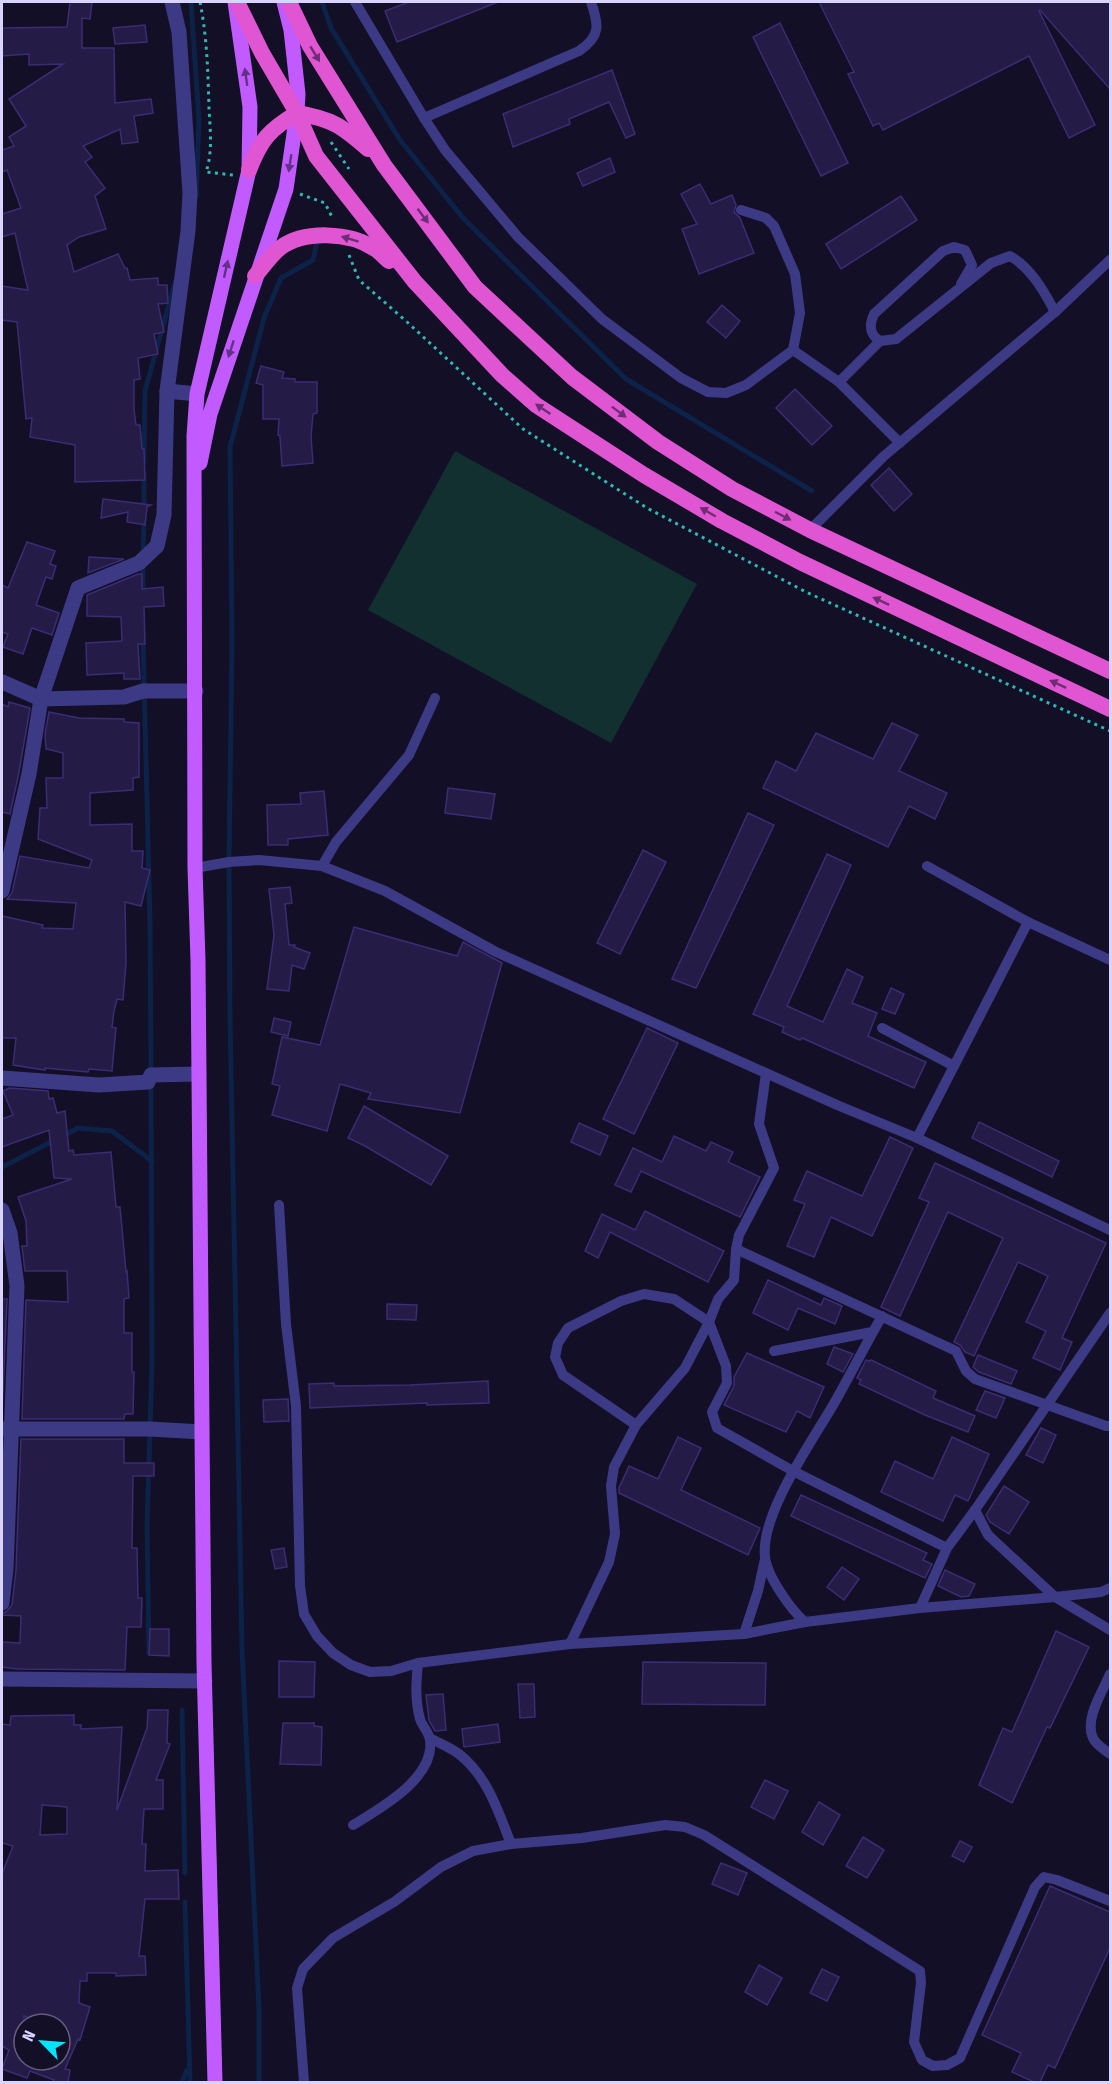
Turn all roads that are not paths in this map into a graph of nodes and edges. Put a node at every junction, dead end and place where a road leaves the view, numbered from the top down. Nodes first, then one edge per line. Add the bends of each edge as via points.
1 (172, 2) edge
2 (236, 2) edge
3 (287, 2) edge
4 (355, 2) edge
5 (591, 2) edge
6 (297, 114) junction
7 (424, 118) junction
8 (384, 165) junction
9 (249, 170) junction
10 (741, 210) dead end
11 (1110, 260) edge
12 (255, 276) junction
13 (415, 282) junction
14 (958, 290) junction
15 (1055, 312) junction
16 (876, 337) junction
17 (793, 350) junction
18 (839, 382) junction
19 (167, 391) junction
20 (197, 394) junction
21 (900, 443) junction
22 (194, 492) junction
23 (810, 530) junction
24 (1110, 671) edge
25 (2, 682) edge
26 (196, 691) junction
27 (435, 698) dead end
28 (41, 699) junction
29 (1110, 709) edge
30 (322, 866) junction
31 (927, 866) dead end
32 (195, 868) junction
33 (2, 891) edge
34 (1028, 921) junction
35 (1110, 960) edge
36 (882, 1028) dead end
37 (954, 1066) junction
38 (766, 1073) junction
39 (199, 1074) junction
40 (2, 1078) edge
41 (917, 1138) junction
42 (279, 1205) dead end
43 (2, 1210) edge
44 (1110, 1230) edge
45 (736, 1249) junction
46 (1110, 1313) edge
47 (882, 1316) junction
48 (709, 1322) junction
49 (873, 1332) junction
50 (774, 1351) dead end
51 (1048, 1406) junction
52 (636, 1425) junction
53 (1110, 1426) edge
54 (7, 1430) edge
55 (202, 1432) junction
56 (793, 1471) junction
57 (975, 1510) junction
58 (946, 1548) junction
59 (765, 1558) junction
60 (1110, 1588) edge
61 (1055, 1597) junction
62 (2, 1603) edge
63 (920, 1608) junction
64 (805, 1622) junction
65 (1110, 1630) edge
66 (744, 1634) junction
67 (570, 1644) junction
68 (418, 1663) junction
69 (1110, 1674) edge
70 (2, 1679) edge
71 (205, 1681) junction
72 (430, 1738) junction
73 (1110, 1754) edge
74 (353, 1825) dead end
75 (511, 1844) junction
76 (1110, 1901) edge
77 (215, 2082) edge
78 (304, 2082) edge

1 - 19 street via 179,32 190,193
2 - 6 highway
9 -> 2 main road via 250,106
3 - 6 main road
3 -> 8 highway
4 - 7 lane
5 - 7 lane via 597,30 591,42 579,51
6 - 8 highway via 338,125
6 - 9 highway via 276,126 259,146
6 -> 12 main road via 286,189
6 - 13 highway via 316,156
7 - 17 lane via 518,237 602,319 681,378 708,392 726,393 746,385
8 -> 23 highway via 475,287 572,377 658,442 732,489
20 -> 9 main road
10 - 17 lane via 765,218 774,226 795,273 800,313
11 - 15 lane
13 -> 12 highway via 373,247 342,236 319,235 296,239 279,249
12 -> 22 main road via 210,414
29 -> 13 highway via 800,562 644,475 536,405 502,375
14 - 15 lane via 991,263 1010,256 1043,288
14 - 16 lane via 896,339
14 - 16 lane via 972,265 965,250 954,247 943,251 874,314 870,324
15 - 21 lane
16 - 18 lane via 862,359
17 - 18 lane
18 - 21 lane
19 - 20 street
19 - 28 street via 164,515 157,546 139,563 78,588
20 - 22 main road
21 - 23 lane
22 - 26 main road
23 - 24 highway
25 - 28 street
26 - 28 street
26 - 32 main road
27 - 30 lane via 409,755 336,842
28 - 33 street via 29,774
30 - 32 lane via 259,861
30 - 38 lane via 385,891 496,952
31 - 34 lane
32 - 39 main road
34 - 35 lane
34 - 37 lane
36 - 37 lane
37 - 41 lane
38 - 41 lane
38 - 45 lane via 759,1124 774,1168 739,1234
39 - 40 street via 151,1075 148,1082 99,1085
39 - 55 main road
41 - 44 lane
42 - 68 lane via 286,1324 296,1406 304,1614 317,1636 351,1665 370,1672
43 - 54 street via 10,1233 17,1286
45 - 47 lane
45 - 48 lane via 734,1280 718,1299
46 - 51 lane
47 - 49 lane
47 - 51 lane via 956,1351 975,1379
48 - 52 lane via 686,1368
48 - 52 lane via 674,1299 644,1294 621,1301 568,1328 555,1357 563,1375
48 - 56 lane via 726,1366 727,1383 712,1412 717,1428
49 - 50 lane
49 - 56 lane
51 - 53 lane
51 - 57 lane
52 - 67 lane via 614,1467 611,1486 615,1534 609,1562
54 - 55 street
54 - 62 street via 6,1569
55 - 71 main road
56 - 58 lane
56 - 59 lane via 774,1509
57 - 58 lane
57 - 61 lane via 988,1535
58 - 63 lane
59 - 64 lane via 779,1590
59 - 66 lane
60 - 61 lane
61 - 63 lane
61 - 65 lane
63 - 64 lane
64 - 66 lane
66 - 67 lane
67 - 68 lane
68 - 72 lane via 415,1693
69 - 73 lane via 1091,1723 1092,1737
70 - 71 street
71 - 77 main road
72 - 74 lane via 424,1769 393,1801
72 - 75 lane via 458,1753 478,1773
75 - 76 lane via 665,1825 685,1827 704,1835 920,1971 914,2042 922,2060 933,2066 947,2065 960,2058 1035,1887 1044,1878
75 - 78 lane via 473,1851 441,1867 394,1902 333,1938 303,1969 297,1988

